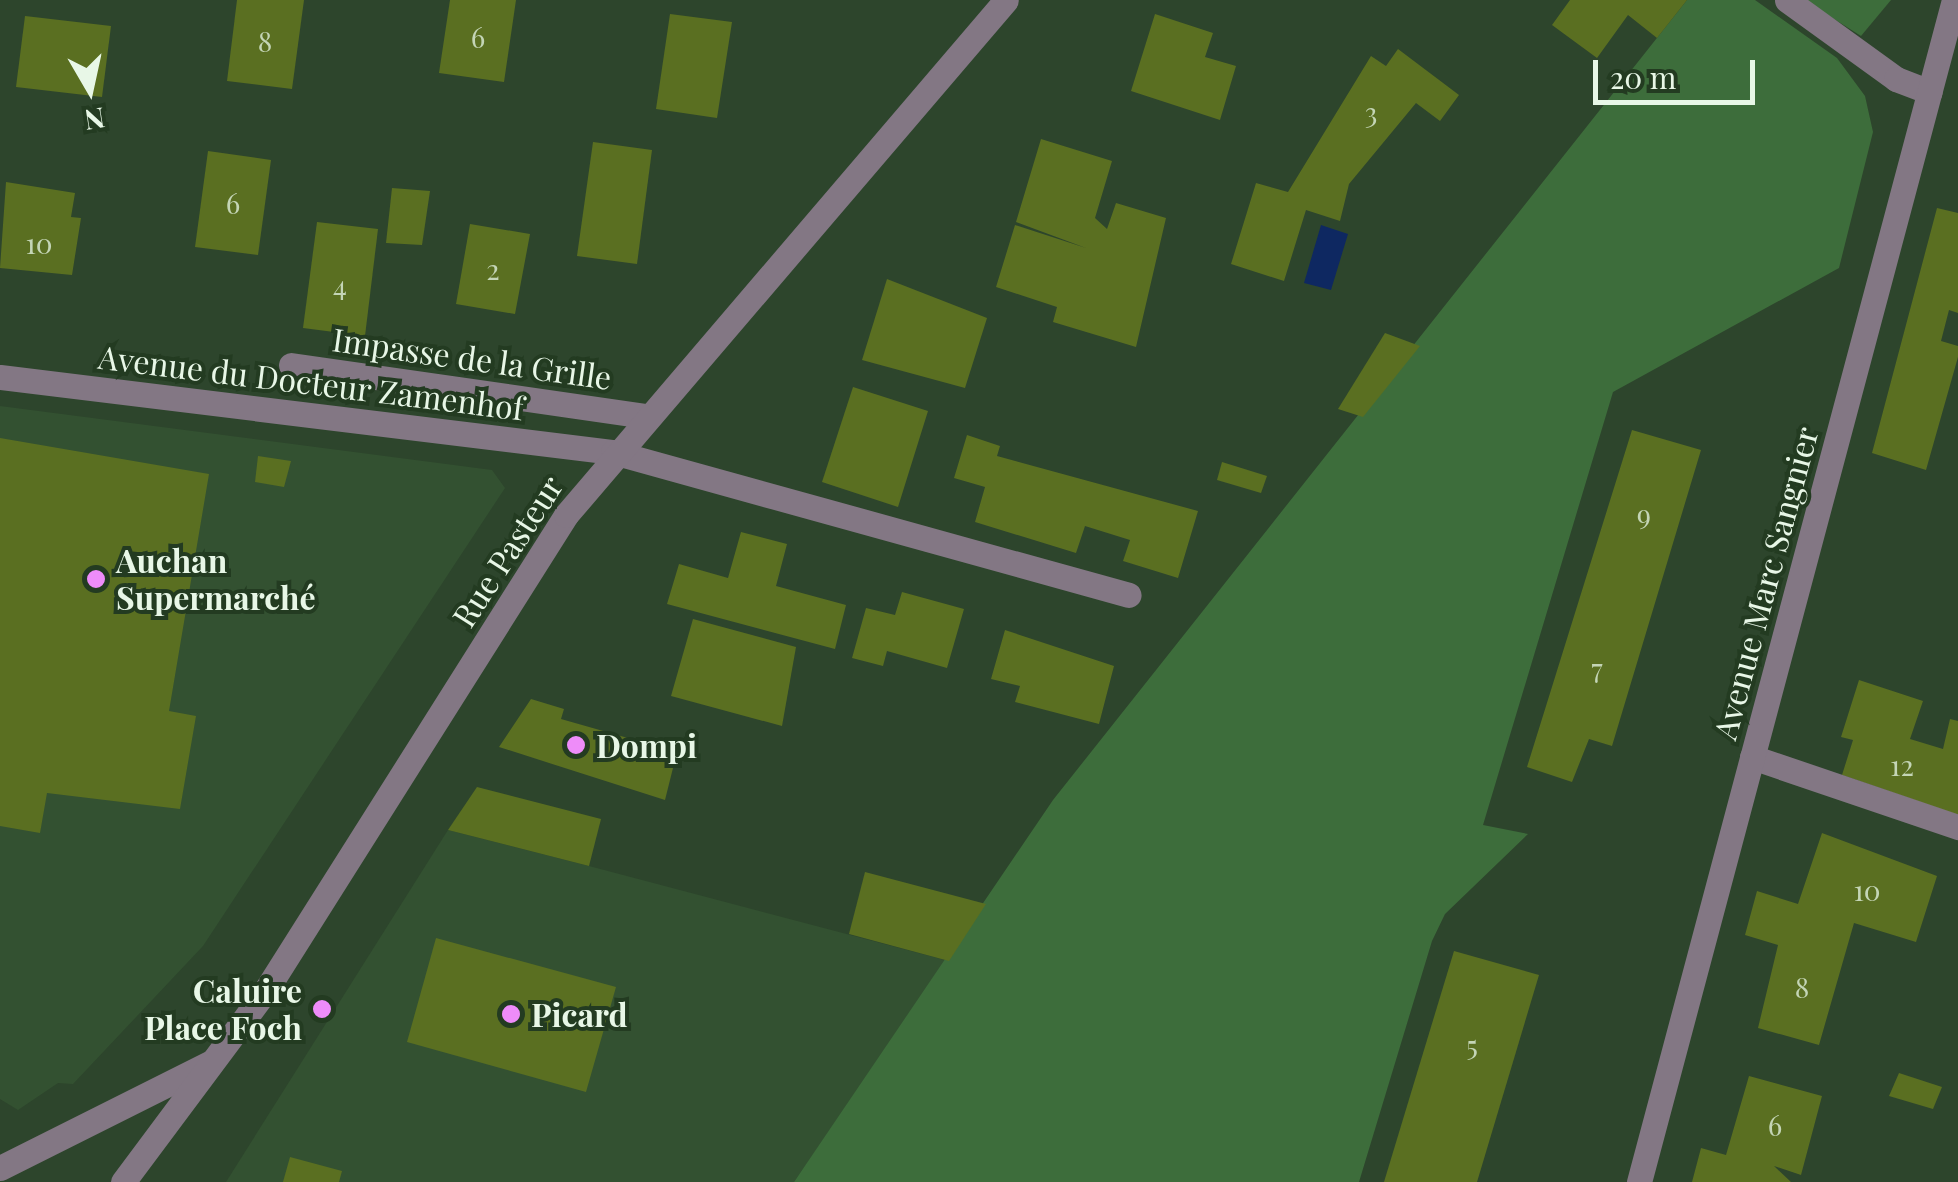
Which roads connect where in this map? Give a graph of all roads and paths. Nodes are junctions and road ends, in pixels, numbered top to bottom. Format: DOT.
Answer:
graph roads {
  1 [pos="1006,0"];
  2 [pos="1787,0"];
  3 [pos="1954,0"];
  4 [pos="1930,92"];
  5 [pos="291,365"];
  6 [pos="0,377"];
  7 [pos="644,416"];
  8 [pos="614,452"];
  9 [pos="1129,595"];
  10 [pos="1752,758"];
  11 [pos="1958,827"];
  12 [pos="219,1058"];
  13 [pos="0,1168"];
  14 [pos="123,1182"];
  15 [pos="1638,1182"];
  1 -- 7 [label="street, Rue Pasteur"];
  2 -- 4 [label="street"];
  3 -- 4 [label="street, Avenue Marc Sangnier"];
  4 -- 10 [label="street, Avenue Marc Sangnier"];
  5 -- 7 [label="street, Impasse de la Grille"];
  6 -- 8 [label="street, Avenue du Docteur Zamenhof"];
  7 -- 8 [label="street, Rue Pasteur"];
  8 -- 9 [label="street, Avenue du Docteur Zamenhof"];
  8 -- 12 [label="street, Rue Pasteur"];
  10 -- 11 [label="street"];
  10 -- 15 [label="street, Avenue Marc Sangnier"];
  12 -- 13 [label="street"];
  12 -- 14 [label="street, Rue Pasteur"];
}
